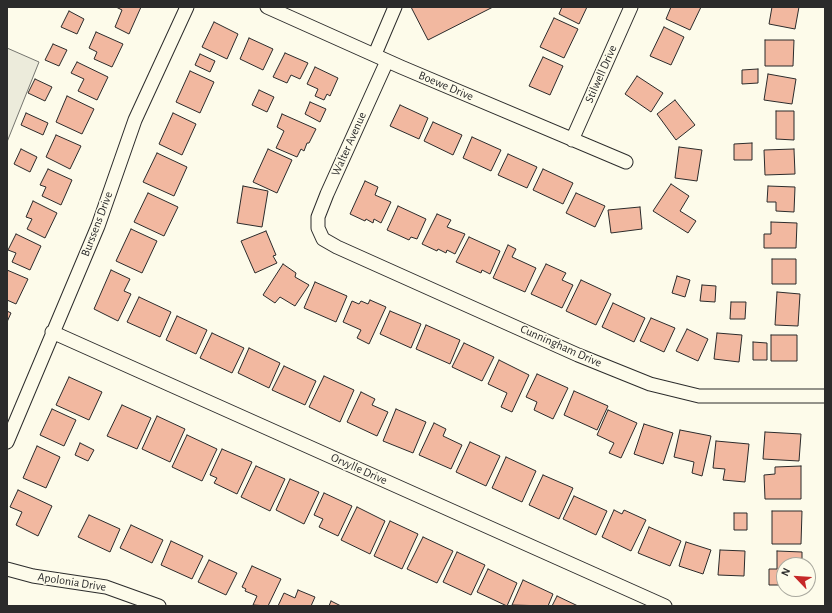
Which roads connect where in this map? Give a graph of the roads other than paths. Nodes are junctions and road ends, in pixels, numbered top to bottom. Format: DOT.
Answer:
graph roads {
  1 [pos="187,7"];
  2 [pos="267,7"];
  3 [pos="395,7"];
  4 [pos="631,7"];
  5 [pos="375,54"];
  6 [pos="387,61"];
  7 [pos="572,140"];
  8 [pos="626,162"];
  9 [pos="318,228"];
  10 [pos="52,332"];
  11 [pos="825,396"];
  12 [pos="7,442"];
  13 [pos="7,569"];
  14 [pos="146,603"];
  15 [pos="160,606"];
  16 [pos="665,606"];
  1 -- 10 [label="street, Burssens Drive"];
  2 -- 5 [label="street, Boewe Drive"];
  3 -- 5 [label="street"];
  4 -- 7 [label="street, Stilwell Drive"];
  5 -- 6 [label="street, Boewe Drive"];
  6 -- 7 [label="street, Boewe Drive"];
  6 -- 9 [label="street, Walter Avenue"];
  7 -- 8 [label="street, Boewe Drive"];
  9 -- 11 [label="street, Cunningham Drive"];
  10 -- 12 [label="street, Burssens Drive"];
  10 -- 16 [label="street, Orvylle Drive"];
  13 -- 14 [label="street, Apolonia Drive"];
  14 -- 15 [label="street, Apolonia Drive"];
}
